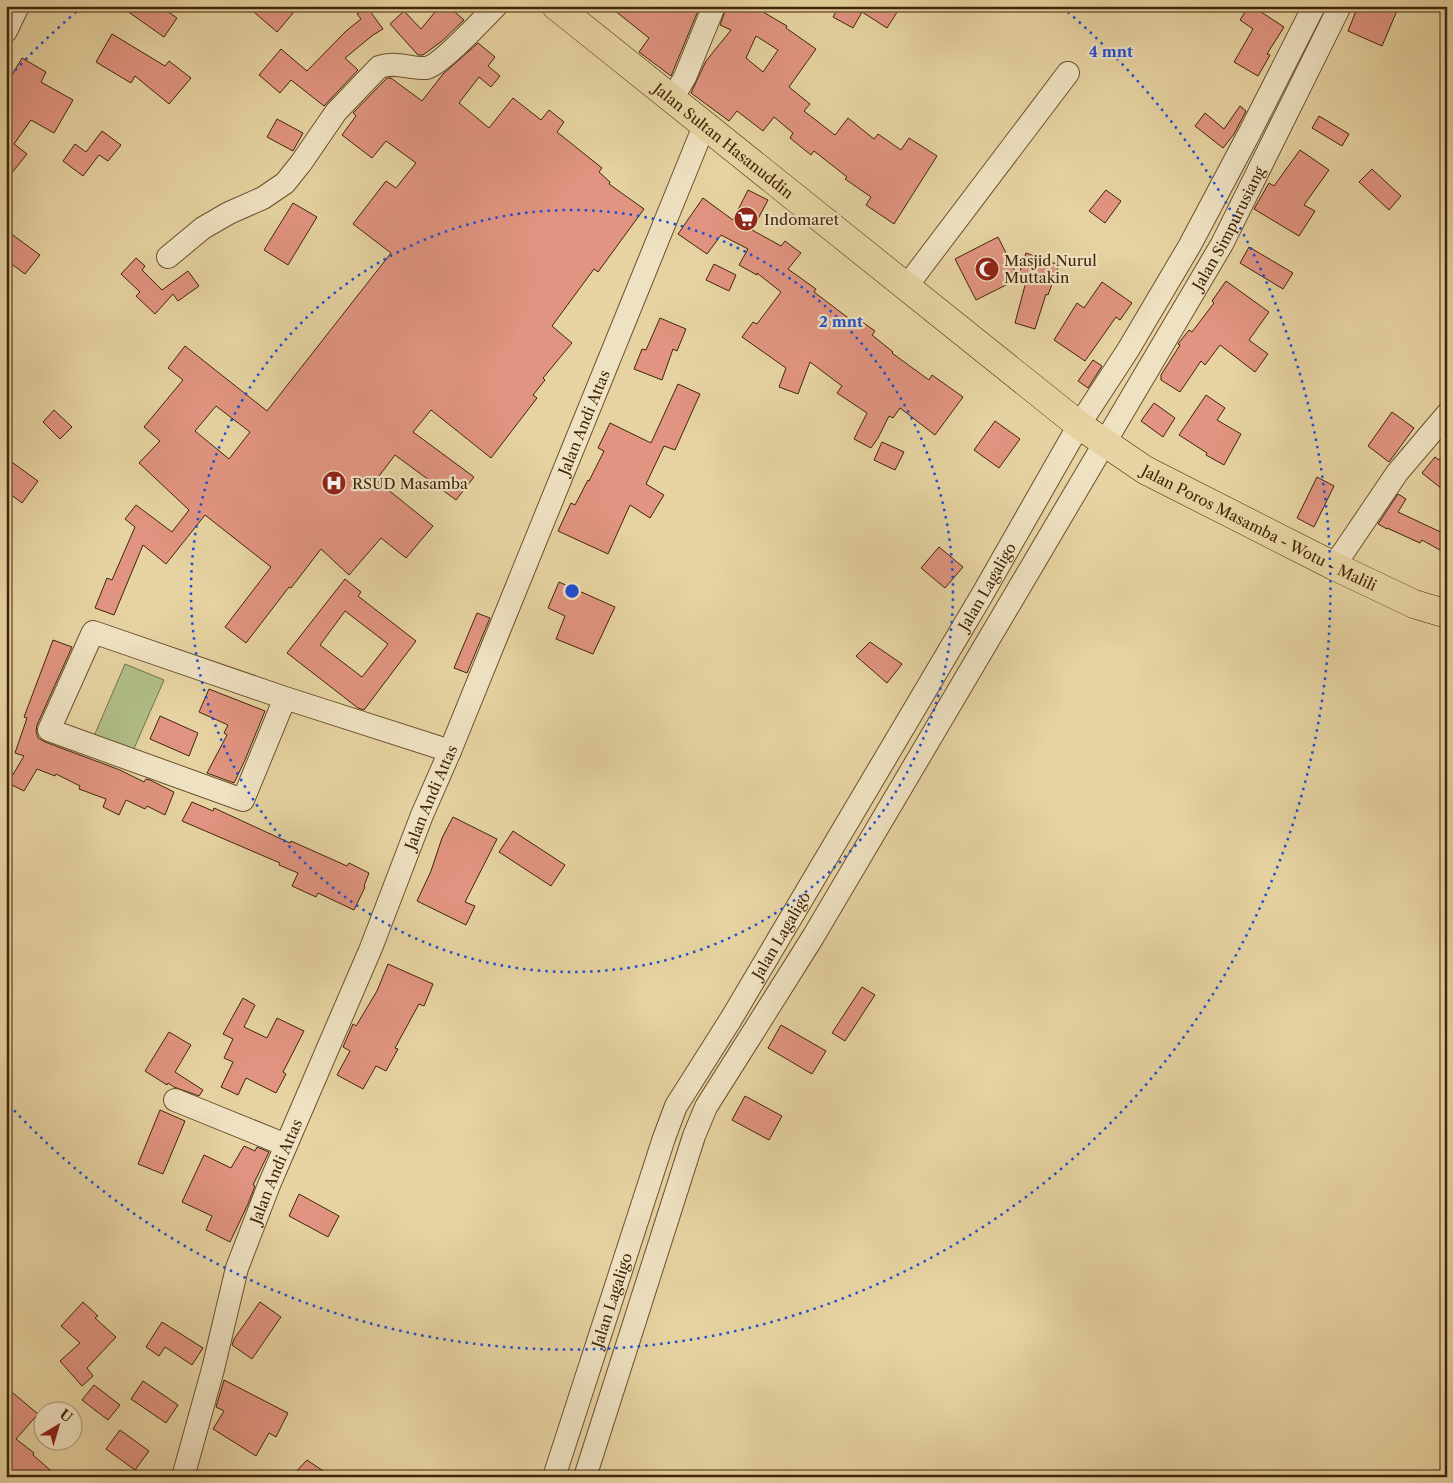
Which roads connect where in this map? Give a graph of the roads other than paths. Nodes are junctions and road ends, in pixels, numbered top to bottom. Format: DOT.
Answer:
graph roads {
  1 [pos="18,6"];
  2 [pos="496,6"];
  3 [pos="556,6"];
  4 [pos="714,6"];
  5 [pos="1314,6"];
  6 [pos="1340,6"];
  7 [pos="6,31"];
  8 [pos="1068,73"];
  9 [pos="672,99"];
  10 [pos="704,126"];
  11 [pos="168,257"];
  12 [pos="906,287"];
  13 [pos="1447,414"];
  14 [pos="1079,425"];
  15 [pos="1104,443"];
  16 [pos="1334,566"];
  17 [pos="1447,614"];
  18 [pos="285,698"];
  19 [pos="450,751"];
  20 [pos="176,1100"];
  21 [pos="286,1145"];
  22 [pos="183,1477"];
  23 [pos="554,1477"];
  24 [pos="585,1477"];
  1 -- 7 [label="street"];
  2 -- 11 [label="street"];
  3 -- 9 [label="highway, Jalan Sultan Hasanuddin"];
  4 -- 9 [label="street"];
  5 -- 14 [label="street, Jalan Simpurusiang"];
  6 -- 15 [label="street, Jalan Simpurusiang"];
  8 -- 12 [label="street"];
  9 -- 10 [label="highway, Jalan Sultan Hasanuddin"];
  10 -- 12 [label="highway, Jalan Sultan Hasanuddin"];
  10 -- 19 [label="street, Jalan Andi Attas"];
  12 -- 14 [label="highway, Jalan Sultan Hasanuddin"];
  13 -- 16 [label="street"];
  14 -- 15 [label="highway, Jalan Poros Masamba - Wotu - Malili"];
  14 -- 23 [label="street, Jalan Lagaligo"];
  15 -- 16 [label="highway, Jalan Poros Masamba - Wotu - Malili"];
  15 -- 24 [label="street, Jalan Lagaligo"];
  16 -- 17 [label="highway, Jalan Poros Masamba - Wotu - Malili"];
  18 -- 18 [label="street"];
  18 -- 19 [label="street"];
  19 -- 21 [label="street, Jalan Andi Attas"];
  20 -- 21 [label="street"];
  21 -- 22 [label="street, Jalan Andi Attas"];
}
